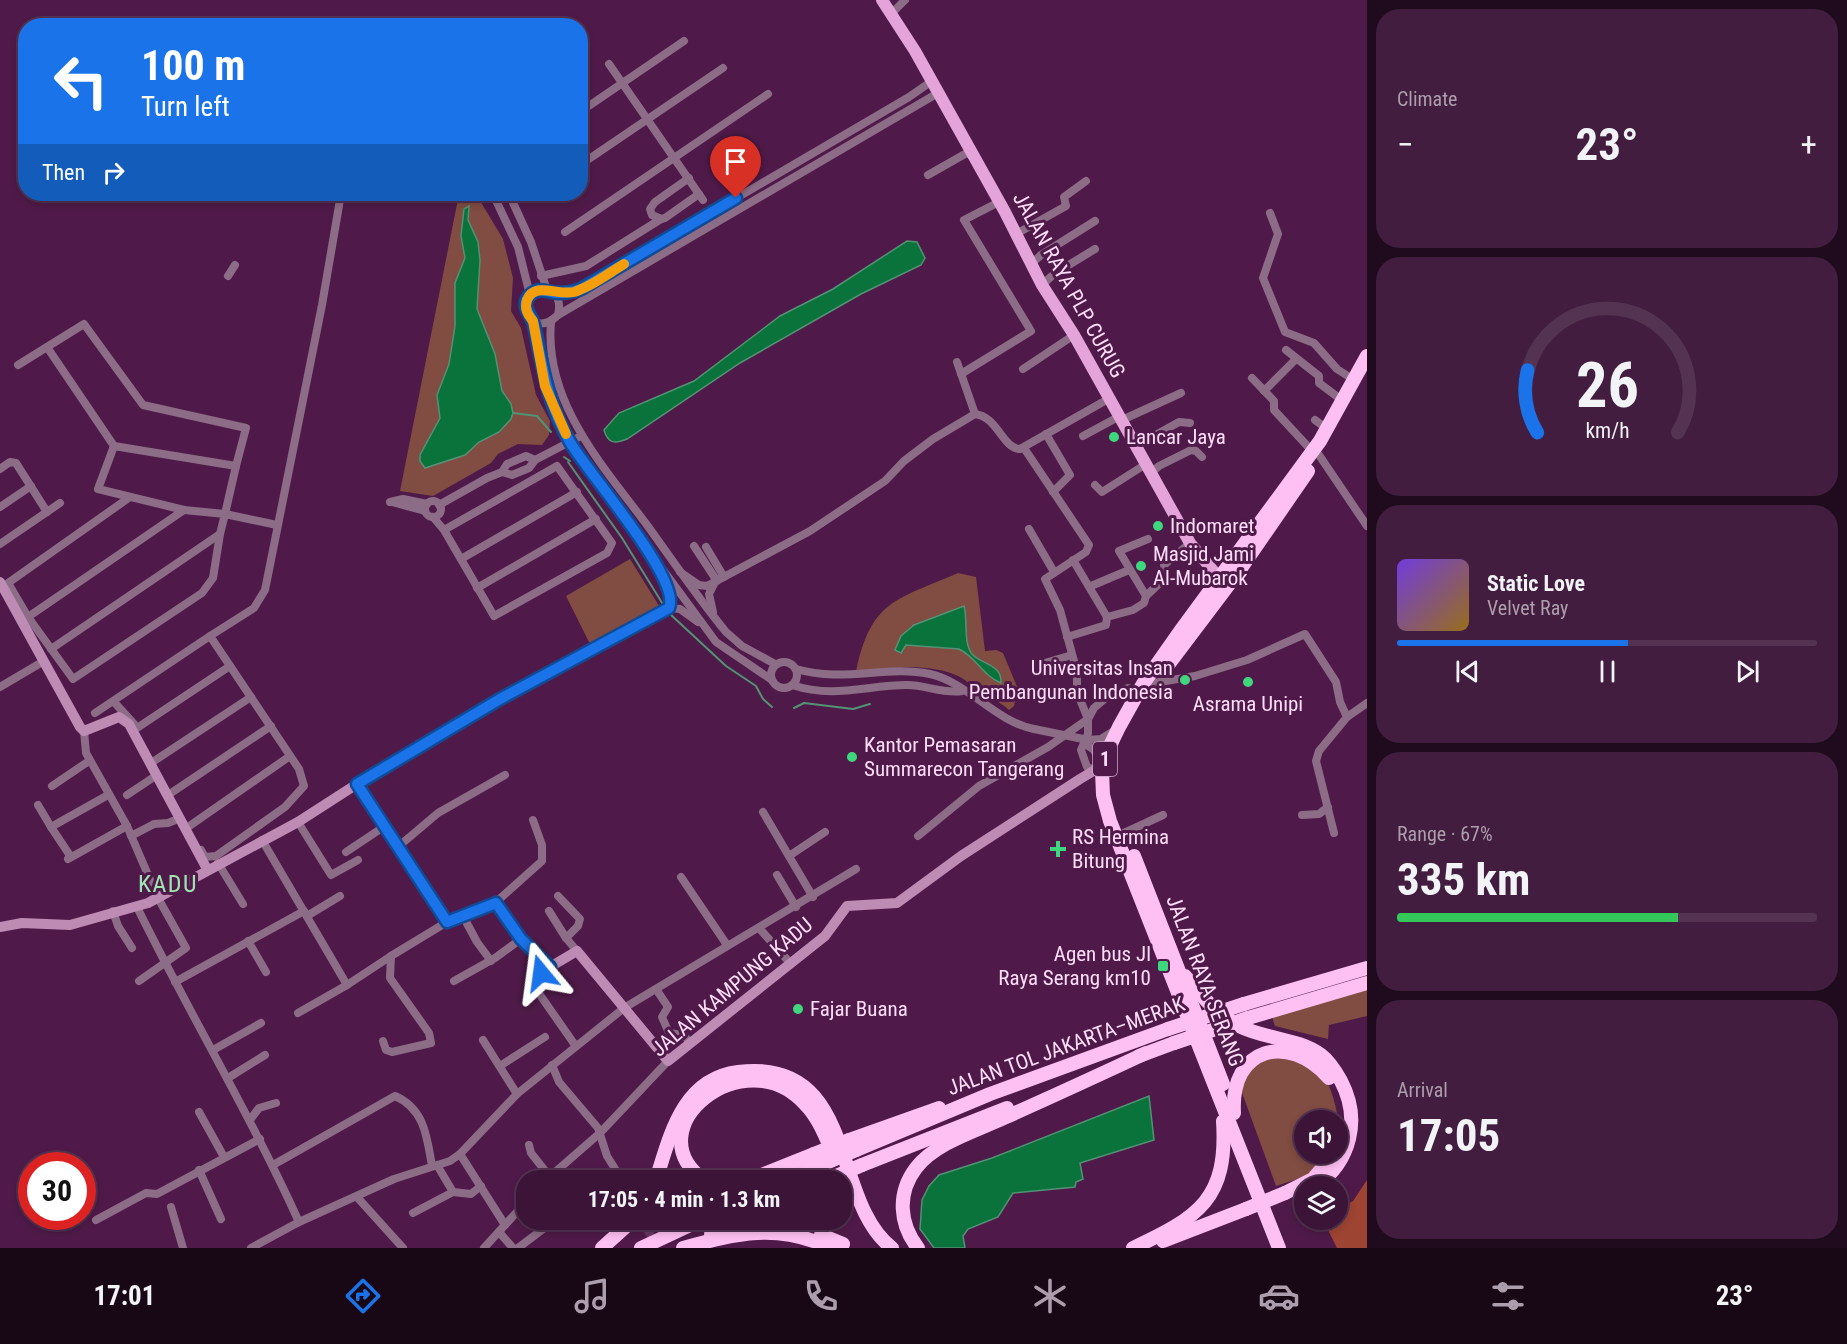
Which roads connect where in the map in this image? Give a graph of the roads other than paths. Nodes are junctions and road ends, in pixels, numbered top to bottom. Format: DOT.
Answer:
graph roads {
  1 [pos="882,0"];
  2 [pos="905,0"];
  3 [pos="892,13"];
  4 [pos="684,41"];
  5 [pos="609,64"];
  6 [pos="723,68"];
  7 [pos="932,81"];
  8 [pos="622,84"];
  9 [pos="938,93"];
  10 [pos="768,94"];
  11 [pos="909,97"];
  12 [pos="915,106"];
  13 [pos="588,107"];
  14 [pos="648,121"];
  15 [pos="973,153"];
  16 [pos="675,157"];
  17 [pos="588,160"];
  18 [pos="928,175"];
  19 [pos="775,176"];
  20 [pos="688,178"];
  21 [pos="1086,181"];
  22 [pos="780,185"];
  23 [pos="340,201"];
  24 [pos="496,201"];
  25 [pos="512,201"];
  26 [pos="999,202"];
  27 [pos="1270,213"];
  28 [pos="661,219"];
  29 [pos="1095,221"];
  30 [pos="565,232"];
  31 [pos="1016,234"];
  32 [pos="1095,249"];
  33 [pos="641,254"];
  34 [pos="647,263"];
  35 [pos="1031,264"];
  36 [pos="235,266"];
  37 [pos="228,276"];
  38 [pos="541,276"];
  39 [pos="1042,285"];
  40 [pos="547,290"];
  41 [pos="555,294"];
  42 [pos="530,295"];
  43 [pos="558,315"];
  44 [pos="533,321"];
  45 [pos="551,322"];
  46 [pos="1074,335"];
  47 [pos="47,347"];
  48 [pos="1286,350"];
  49 [pos="1367,356"];
  50 [pos="1296,359"];
  51 [pos="957,362"];
  52 [pos="18,365"];
  53 [pos="1023,369"];
  54 [pos="1367,369"];
  55 [pos="961,374"];
  56 [pos="1251,378"];
  57 [pos="1354,380"];
  58 [pos="1264,391"];
  59 [pos="1180,393"];
  60 [pos="1110,398"];
  61 [pos="1343,401"];
  62 [pos="975,414"];
  63 [pos="1121,418"];
  64 [pos="1315,420"];
  65 [pos="1190,423"];
  66 [pos="1327,429"];
  67 [pos="1046,434"];
  68 [pos="581,436"];
  69 [pos="1083,436"];
  70 [pos="570,443"];
  71 [pos="114,446"];
  72 [pos="1136,446"];
  73 [pos="1024,448"];
  74 [pos="1202,457"];
  75 [pos="1317,459"];
  76 [pos="236,466"];
  77 [pos="0,469"];
  78 [pos="1149,469"];
  79 [pos="1095,485"];
  80 [pos="31,486"];
  81 [pos="577,492"];
  82 [pos="1053,492"];
  83 [pos="130,497"];
  84 [pos="60,503"];
  85 [pos="0,507"];
  86 [pos="184,510"];
  87 [pos="47,512"];
  88 [pos="437,512"];
  89 [pos="225,514"];
  90 [pos="596,519"];
  91 [pos="277,525"];
  92 [pos="1367,526"];
  93 [pos="1029,529"];
  94 [pos="444,530"];
  95 [pos="220,534"];
  96 [pos="1148,539"];
  97 [pos="1190,543"];
  98 [pos="0,544"];
  99 [pos="694,546"];
  100 [pos="706,547"];
  101 [pos="461,559"];
  102 [pos="1073,560"];
  103 [pos="656,561"];
  104 [pos="1129,570"];
  105 [pos="680,572"];
  106 [pos="1054,572"];
  107 [pos="721,579"];
  108 [pos="1222,583"];
  109 [pos="1090,586"];
  110 [pos="1,587"];
  111 [pos="477,588"];
  112 [pos="1146,596"];
  113 [pos="669,608"];
  114 [pos="28,617"];
  115 [pos="1107,617"];
  116 [pos="716,620"];
  117 [pos="704,627"];
  118 [pos="210,636"];
  119 [pos="1067,637"];
  120 [pos="51,649"];
  121 [pos="1072,655"];
  122 [pos="44,661"];
  123 [pos="776,664"];
  124 [pos="1038,665"];
  125 [pos="230,666"];
  126 [pos="796,669"];
  127 [pos="772,680"];
  128 [pos="1154,683"];
  129 [pos="792,685"];
  130 [pos="0,687"];
  131 [pos="962,691"];
  132 [pos="1138,692"];
  133 [pos="251,697"];
  134 [pos="114,702"];
  135 [pos="1367,703"];
  136 [pos="95,713"];
  137 [pos="1347,717"];
  138 [pos="1088,719"];
  139 [pos="271,726"];
  140 [pos="1119,727"];
  141 [pos="137,728"];
  142 [pos="84,731"];
  143 [pos="1088,742"];
  144 [pos="291,756"];
  145 [pos="89,761"];
  146 [pos="154,761"];
  147 [pos="1103,770"];
  148 [pos="157,775"];
  149 [pos="505,775"];
  150 [pos="357,784"];
  151 [pos="52,786"];
  152 [pos="171,793"];
  153 [pos="108,795"];
  154 [pos="127,795"];
  155 [pos="38,805"];
  156 [pos="1328,807"];
  157 [pos="763,812"];
  158 [pos="1302,814"];
  159 [pos="1163,815"];
  160 [pos="178,819"];
  161 [pos="533,820"];
  162 [pos="298,822"];
  163 [pos="127,826"];
  164 [pos="386,826"];
  165 [pos="51,827"];
  166 [pos="188,827"];
  167 [pos="825,832"];
  168 [pos="1124,833"];
  169 [pos="1334,833"];
  170 [pos="131,836"];
  171 [pos="918,836"];
  172 [pos="262,840"];
  173 [pos="399,846"];
  174 [pos="346,852"];
  175 [pos="789,856"];
  176 [pos="358,860"];
  177 [pos="218,863"];
  178 [pos="207,869"];
  179 [pos="856,869"];
  180 [pos="777,875"];
  181 [pos="681,877"];
  182 [pos="340,896"];
  183 [pos="558,896"];
  184 [pos="813,897"];
  185 [pos="159,898"];
  186 [pos="243,903"];
  187 [pos="496,903"];
  188 [pos="137,906"];
  189 [pos="796,907"];
  190 [pos="113,911"];
  191 [pos="549,911"];
  192 [pos="306,913"];
  193 [pos="463,916"];
  194 [pos="447,922"];
  195 [pos="0,927"];
  196 [pos="759,928"];
  197 [pos="567,938"];
  198 [pos="521,939"];
  199 [pos="248,941"];
  200 [pos="727,945"];
  201 [pos="132,948"];
  202 [pos="578,951"];
  203 [pos="391,956"];
  204 [pos="491,961"];
  205 [pos="1172,962"];
  206 [pos="166,964"];
  207 [pos="791,964"];
  208 [pos="550,967"];
  209 [pos="1367,968"];
  210 [pos="266,972"];
  211 [pos="139,981"];
  212 [pos="454,981"];
  213 [pos="175,982"];
  214 [pos="1367,983"];
  215 [pos="347,985"];
  216 [pos="656,989"];
  217 [pos="624,1008"];
  218 [pos="1246,1011"];
  219 [pos="298,1013"];
  220 [pos="261,1023"];
  221 [pos="545,1037"];
  222 [pos="483,1040"];
  223 [pos="383,1041"];
  224 [pos="690,1042"];
  225 [pos="575,1046"];
  226 [pos="213,1050"];
  227 [pos="1146,1053"];
  228 [pos="265,1055"];
  229 [pos="668,1061"];
  230 [pos="500,1065"];
  231 [pos="552,1065"];
  232 [pos="228,1078"];
  233 [pos="517,1094"];
  234 [pos="276,1103"];
  235 [pos="1228,1110"];
  236 [pos="1343,1110"];
  237 [pos="199,1112"];
  238 [pos="250,1120"];
  239 [pos="600,1134"];
  240 [pos="261,1139"];
  241 [pos="530,1145"];
  242 [pos="460,1154"];
  243 [pos="224,1157"];
  244 [pos="818,1159"];
  245 [pos="1326,1164"];
  246 [pos="273,1166"];
  247 [pos="434,1166"];
  248 [pos="199,1170"];
  249 [pos="542,1170"];
  250 [pos="558,1170"];
  251 [pos="613,1170"];
  252 [pos="659,1170"];
  253 [pos="693,1170"];
  254 [pos="782,1170"];
  255 [pos="802,1170"];
  256 [pos="839,1170"];
  257 [pos="850,1170"];
  258 [pos="851,1170"];
  259 [pos="852,1174"];
  260 [pos="1330,1176"];
  261 [pos="481,1186"];
  262 [pos="453,1192"];
  263 [pos="1294,1195"];
  264 [pos="357,1197"];
  265 [pos="852,1197"];
  266 [pos="1286,1197"];
  267 [pos="171,1208"];
  268 [pos="413,1213"];
  269 [pos="516,1213"];
  270 [pos="1248,1213"];
  271 [pos="221,1219"];
  272 [pos="96,1220"];
  273 [pos="298,1222"];
  274 [pos="505,1225"];
  275 [pos="535,1230"];
  276 [pos="622,1230"];
  277 [pos="680,1230"];
  278 [pos="720,1230"];
  279 [pos="499,1232"];
  280 [pos="837,1246"];
  281 [pos="183,1248"];
  282 [pos="251,1248"];
  283 [pos="403,1248"];
  284 [pos="484,1248"];
  285 [pos="513,1248"];
  286 [pos="518,1248"];
  287 [pos="602,1248"];
  288 [pos="641,1248"];
  289 [pos="681,1248"];
  290 [pos="882,1248"];
  291 [pos="892,1248"];
  292 [pos="918,1248"];
  293 [pos="1133,1248"];
  294 [pos="1145,1248"];
  295 [pos="1165,1248"];
  296 [pos="1279,1248"];
  297 [pos="1286,1248"];
  1 -- 3 [label="main road, JALAN RAYA PLP CURUG"];
  2 -- 3 [label="street"];
  3 -- 7 [label="main road, JALAN RAYA PLP CURUG"];
  4 -- 8 [label="street"];
  5 -- 8 [label="street"];
  6 -- 14 [label="street"];
  7 -- 9 [label="main road, JALAN RAYA PLP CURUG"];
  7 -- 11 [label="street"];
  8 -- 13 [label="street"];
  8 -- 14 [label="street"];
  9 -- 12 [label="street"];
  9 -- 15 [label="main road, JALAN RAYA PLP CURUG"];
  10 -- 16 [label="street"];
  11 -- 12 [label="street"];
  11 -- 19 [label="street"];
  12 -- 22 [label="street"];
  14 -- 16 [label="street"];
  14 -- 17 [label="street"];
  15 -- 18 [label="street"];
  15 -- 26 [label="main road, JALAN RAYA PLP CURUG"];
  16 -- 20 [label="street"];
  16 -- 30 [label="street"];
  19 -- 22 [label="street"];
  19 -- 33 [label="street"];
  20 -- 28 [label="street"];
  20 -- 28 [label="street"];
  21 -- 31 [label="street"];
  22 -- 34 [label="street"];
  23 -- 91 [label="street"];
  24 -- 42 [label="street"];
  25 -- 38 [label="street"];
  26 -- 31 [label="main road, JALAN RAYA PLP CURUG"];
  26 -- 55 [label="street"];
  27 -- 57 [label="street"];
  28 -- 38 [label="street"];
  29 -- 35 [label="street"];
  31 -- 35 [label="main road, JALAN RAYA PLP CURUG"];
  32 -- 39 [label="street"];
  33 -- 34 [label="street"];
  33 -- 41 [label="street"];
  34 -- 43 [label="street"];
  35 -- 39 [label="main road, JALAN RAYA PLP CURUG"];
  36 -- 37 [label="street"];
  38 -- 40 [label="street"];
  39 -- 46 [label="main road, JALAN RAYA PLP CURUG"];
  40 -- 41 [label="street"];
  40 -- 42 [label="street"];
  41 -- 43 [label="street"];
  42 -- 44 [label="street"];
  43 -- 45 [label="street"];
  44 -- 45 [label="street"];
  44 -- 70 [label="street"];
  45 -- 68 [label="street"];
  46 -- 53 [label="street"];
  46 -- 60 [label="main road, JALAN RAYA PLP CURUG"];
  47 -- 52 [label="street"];
  47 -- 71 [label="street"];
  47 -- 76 [label="street"];
  48 -- 50 [label="street"];
  49 -- 57 [label="highway, JALAN RAYA SERANG / 1"];
  50 -- 58 [label="street"];
  50 -- 61 [label="street"];
  51 -- 55 [label="street"];
  54 -- 75 [label="highway, JALAN RAYA SERANG / 1"];
  55 -- 62 [label="street"];
  56 -- 58 [label="street"];
  57 -- 61 [label="highway, JALAN RAYA SERANG / 1"];
  58 -- 75 [label="street"];
  59 -- 63 [label="street"];
  60 -- 63 [label="main road, JALAN RAYA PLP CURUG"];
  60 -- 67 [label="street"];
  61 -- 66 [label="highway, JALAN RAYA SERANG / 1"];
  62 -- 73 [label="street"];
  62 -- 107 [label="street"];
  63 -- 69 [label="street"];
  63 -- 72 [label="main road, JALAN RAYA PLP CURUG"];
  64 -- 66 [label="street"];
  65 -- 72 [label="street"];
  66 -- 75 [label="highway, JALAN RAYA SERANG / 1"];
  67 -- 73 [label="street"];
  67 -- 82 [label="street"];
  68 -- 70 [label="street"];
  68 -- 105 [label="street"];
  70 -- 88 [label="street"];
  70 -- 103 [label="street"];
  71 -- 76 [label="street"];
  71 -- 83 [label="street"];
  72 -- 78 [label="main road, JALAN RAYA PLP CURUG"];
  73 -- 82 [label="street"];
  74 -- 78 [label="street"];
  75 -- 92 [label="street"];
  75 -- 108 [label="highway, JALAN RAYA SERANG / 1"];
  76 -- 89 [label="street"];
  77 -- 80 [label="street"];
  78 -- 79 [label="street"];
  78 -- 97 [label="main road, JALAN RAYA PLP CURUG"];
  80 -- 85 [label="street"];
  80 -- 87 [label="street"];
  81 -- 90 [label="street"];
  81 -- 94 [label="street"];
  81 -- 101 [label="street"];
  82 -- 102 [label="street"];
  83 -- 86 [label="street"];
  83 -- 114 [label="street"];
  84 -- 87 [label="street"];
  86 -- 89 [label="street"];
  86 -- 114 [label="street"];
  87 -- 98 [label="street"];
  88 -- 88 [label="street"];
  88 -- 94 [label="street"];
  89 -- 91 [label="street"];
  89 -- 95 [label="street"];
  90 -- 111 [label="street"];
  90 -- 111 [label="street"];
  91 -- 118 [label="street"];
  93 -- 106 [label="street"];
  94 -- 101 [label="street"];
  95 -- 120 [label="street"];
  95 -- 120 [label="street"];
  96 -- 104 [label="street"];
  97 -- 108 [label="main road, JALAN RAYA PLP CURUG"];
  97 -- 112 [label="street"];
  99 -- 107 [label="street"];
  100 -- 107 [label="street"];
  101 -- 111 [label="street"];
  102 -- 106 [label="street"];
  102 -- 109 [label="street"];
  103 -- 113 [label="street"];
  103 -- 117 [label="street"];
  104 -- 109 [label="street"];
  104 -- 112 [label="street"];
  105 -- 107 [label="street"];
  105 -- 116 [label="street"];
  106 -- 119 [label="street"];
  107 -- 116 [label="street"];
  108 -- 128 [label="highway, JALAN RAYA SERANG / 1"];
  108 -- 132 [label="highway, JALAN RAYA SERANG / 1"];
  109 -- 115 [label="street"];
  110 -- 122 [label="street"];
  112 -- 115 [label="street"];
  113 -- 117 [label="street"];
  113 -- 150 [label="street"];
  114 -- 120 [label="street"];
  115 -- 119 [label="street"];
  116 -- 123 [label="street"];
  117 -- 127 [label="street"];
  118 -- 125 [label="street"];
  118 -- 134 [label="street"];
  119 -- 121 [label="street"];
  121 -- 124 [label="street"];
  121 -- 138 [label="street"];
  122 -- 130 [label="street"];
  122 -- 142 [label="street"];
  123 -- 126 [label="street"];
  123 -- 127 [label="street"];
  125 -- 133 [label="street"];
  125 -- 141 [label="street"];
  126 -- 129 [label="street"];
  126 -- 131 [label="street"];
  127 -- 129 [label="street"];
  128 -- 137 [label="street"];
  128 -- 147 [label="highway, JALAN RAYA SERANG / 1"];
  129 -- 131 [label="street"];
  131 -- 143 [label="street, bridge"];
  132 -- 138 [label="street"];
  132 -- 140 [label="highway, JALAN RAYA SERANG / 1"];
  133 -- 139 [label="street"];
  133 -- 146 [label="street"];
  134 -- 136 [label="street"];
  134 -- 141 [label="street"];
  135 -- 137 [label="street"];
  137 -- 156 [label="street"];
  138 -- 147 [label="street"];
  138 -- 171 [label="street"];
  139 -- 144 [label="street"];
  139 -- 152 [label="street"];
  140 -- 143 [label="street"];
  140 -- 147 [label="highway, JALAN RAYA SERANG / 1"];
  141 -- 146 [label="street"];
  142 -- 145 [label="street"];
  142 -- 148 [label="street"];
  143 -- 147 [label="street"];
  144 -- 166 [label="street"];
  144 -- 166 [label="street"];
  145 -- 151 [label="street"];
  145 -- 153 [label="street"];
  146 -- 152 [label="street"];
  147 -- 168 [label="highway, JALAN RAYA SERANG / 1"];
  147 -- 205 [label="highway, JALAN RAYA SERANG / 1"];
  147 -- 207 [label="street, JALAN KAMPUNG KADU"];
  148 -- 154 [label="street"];
  148 -- 160 [label="street"];
  149 -- 173 [label="street"];
  150 -- 162 [label="street"];
  150 -- 164 [label="street"];
  152 -- 166 [label="street"];
  153 -- 163 [label="street"];
  153 -- 165 [label="street"];
  155 -- 165 [label="street"];
  156 -- 158 [label="street"];
  156 -- 169 [label="street"];
  157 -- 175 [label="street"];
  159 -- 168 [label="street"];
  160 -- 170 [label="street"];
  160 -- 178 [label="street"];
  161 -- 187 [label="street"];
  162 -- 172 [label="street"];
  162 -- 176 [label="street"];
  163 -- 165 [label="street"];
  163 -- 170 [label="street"];
  164 -- 173 [label="street"];
  164 -- 174 [label="street"];
  167 -- 175 [label="street"];
  168 -- 205 [label="highway, JALAN RAYA SERANG / 1"];
  170 -- 185 [label="street"];
  172 -- 177 [label="street"];
  172 -- 192 [label="street"];
  173 -- 194 [label="street"];
  175 -- 184 [label="street"];
  177 -- 178 [label="street"];
  177 -- 186 [label="street"];
  178 -- 185 [label="street"];
  179 -- 184 [label="street"];
  180 -- 189 [label="street"];
  181 -- 200 [label="street"];
  182 -- 192 [label="street"];
  183 -- 197 [label="street"];
  184 -- 189 [label="street"];
  185 -- 188 [label="street"];
  185 -- 206 [label="street"];
  187 -- 193 [label="street"];
  187 -- 198 [label="street"];
  188 -- 190 [label="street"];
  188 -- 206 [label="street"];
  189 -- 196 [label="street"];
  190 -- 195 [label="street"];
  190 -- 201 [label="street"];
  191 -- 197 [label="street"];
  192 -- 199 [label="street"];
  192 -- 215 [label="street"];
  193 -- 194 [label="street"];
  193 -- 204 [label="street"];
  194 -- 203 [label="street"];
  196 -- 200 [label="street"];
  196 -- 207 [label="street"];
  197 -- 202 [label="street"];
  198 -- 204 [label="street"];
  198 -- 208 [label="street"];
  199 -- 210 [label="street"];
  199 -- 213 [label="street"];
  200 -- 216 [label="street"];
  202 -- 208 [label="street"];
  202 -- 217 [label="street"];
  203 -- 215 [label="street"];
  203 -- 223 [label="street"];
  204 -- 212 [label="street"];
  205 -- 235 [label="highway, JALAN RAYA SERANG / 1"];
  205 -- 260 [label="highway"];
  206 -- 211 [label="street"];
  206 -- 213 [label="street"];
  207 -- 224 [label="street, JALAN KAMPUNG KADU"];
  208 -- 225 [label="street"];
  209 -- 218 [label="highway, JALAN TOL JAKARTA–MERAK"];
  213 -- 226 [label="street"];
  214 -- 218 [label="highway, JALAN TOL JAKARTA–MERAK"];
  215 -- 219 [label="street"];
  216 -- 217 [label="street"];
  216 -- 224 [label="street"];
  217 -- 225 [label="street"];
  217 -- 229 [label="street"];
  218 -- 227 [label="highway, JALAN TOL JAKARTA–MERAK, bridge"];
  218 -- 244 [label="highway, JALAN TOL JAKARTA–MERAK, bridge"];
  220 -- 226 [label="street"];
  221 -- 230 [label="street"];
  222 -- 230 [label="street"];
  224 -- 229 [label="street, JALAN KAMPUNG KADU"];
  225 -- 231 [label="street"];
  226 -- 232 [label="street"];
  227 -- 257 [label="highway, JALAN TOL JAKARTA–MERAK, bridge"];
  227 -- 292 [label="highway"];
  228 -- 232 [label="street"];
  229 -- 239 [label="street, JALAN KAMPUNG KADU"];
  230 -- 233 [label="street"];
  231 -- 233 [label="street"];
  231 -- 239 [label="street"];
  232 -- 238 [label="street"];
  233 -- 242 [label="street"];
  234 -- 238 [label="street"];
  235 -- 236 [label="highway"];
  235 -- 293 [label="highway"];
  235 -- 296 [label="highway, JALAN RAYA SERANG / 1"];
  235 -- 297 [label="highway, JALAN RAYA SERANG / 1"];
  237 -- 243 [label="street"];
  238 -- 240 [label="street"];
  239 -- 250 [label="street, JALAN KAMPUNG KADU"];
  239 -- 251 [label="street"];
  240 -- 243 [label="street"];
  240 -- 246 [label="street"];
  241 -- 249 [label="street"];
  242 -- 247 [label="street"];
  242 -- 261 [label="street"];
  243 -- 248 [label="street"];
  244 -- 254 [label="highway"];
  244 -- 255 [label="highway, JALAN TOL JAKARTA–MERAK"];
  245 -- 266 [label="highway"];
  246 -- 247 [label="street"];
  246 -- 273 [label="street"];
  247 -- 262 [label="street"];
  247 -- 264 [label="street"];
  248 -- 271 [label="street"];
  248 -- 272 [label="street"];
  252 -- 258 [label="highway"];
  253 -- 256 [label="highway"];
  259 -- 291 [label="highway"];
  261 -- 262 [label="street"];
  261 -- 274 [label="street"];
  262 -- 268 [label="street"];
  263 -- 266 [label="highway"];
  264 -- 273 [label="street"];
  264 -- 283 [label="street"];
  265 -- 290 [label="highway"];
  266 -- 270 [label="highway"];
  267 -- 281 [label="street"];
  269 -- 274 [label="street"];
  270 -- 294 [label="highway"];
  270 -- 295 [label="highway"];
  273 -- 282 [label="street"];
  274 -- 279 [label="street"];
  275 -- 286 [label="street"];
  276 -- 287 [label="highway"];
  277 -- 288 [label="highway"];
  278 -- 289 [label="highway"];
  279 -- 284 [label="street"];
  279 -- 285 [label="street"];
  280 -- 289 [label="highway"];
}
